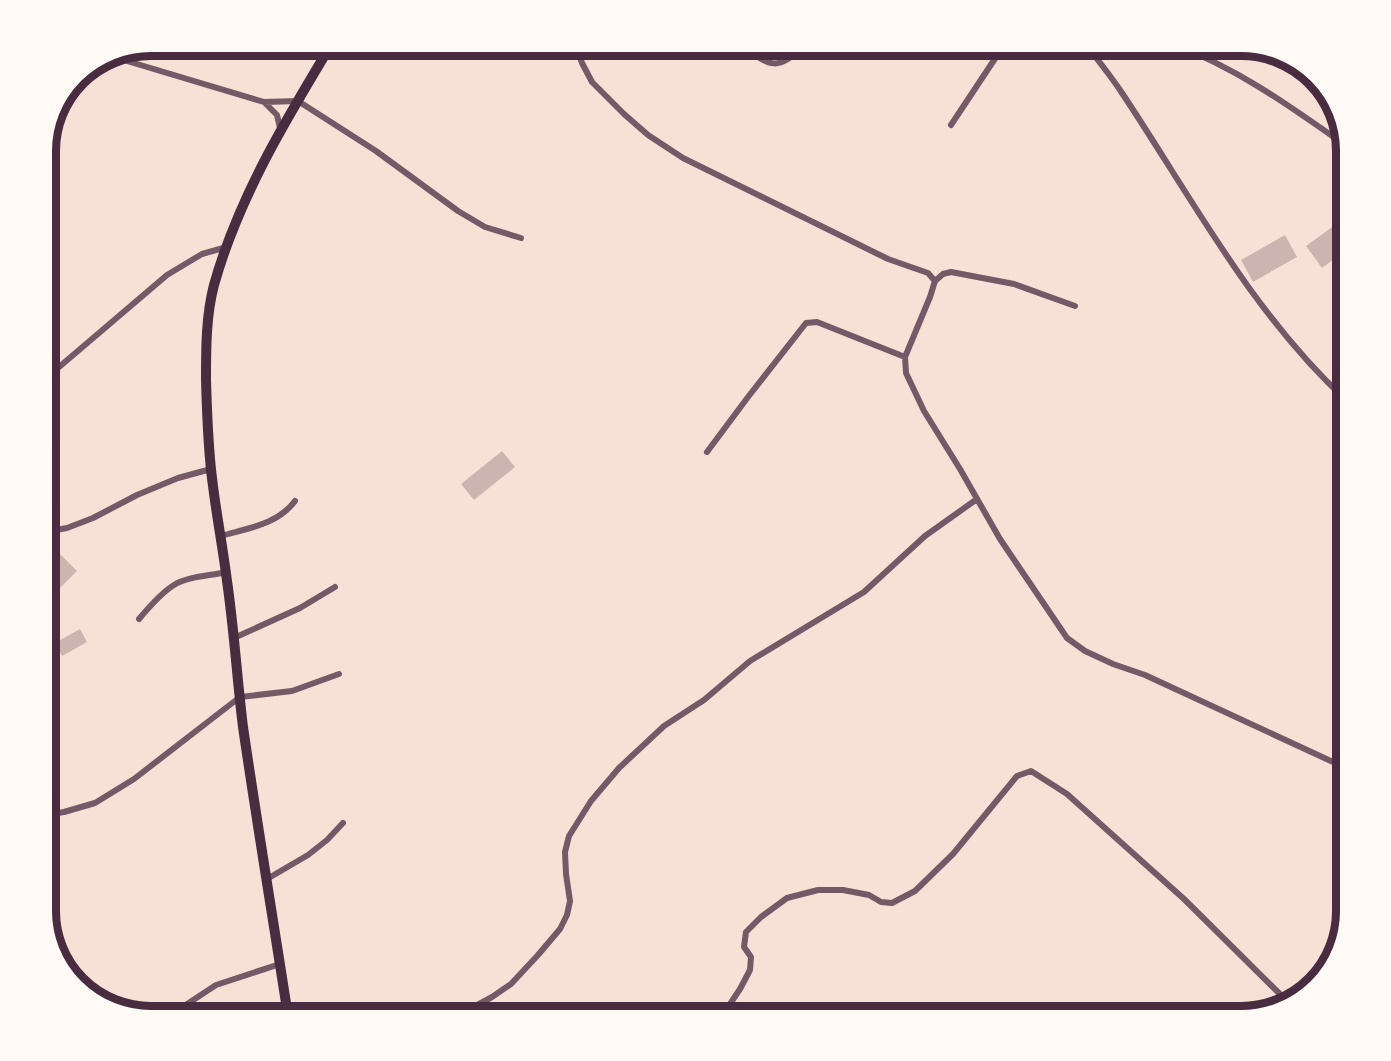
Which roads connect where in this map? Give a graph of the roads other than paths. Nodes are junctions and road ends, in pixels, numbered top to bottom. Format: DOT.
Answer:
graph roads {
  1 [pos="325,56"];
  2 [pos="579,56"];
  3 [pos="757,56"];
  4 [pos="792,56"];
  5 [pos="997,56"];
  6 [pos="1095,56"];
  7 [pos="1201,56"];
  8 [pos="123,60"];
  9 [pos="298,101"];
  10 [pos="264,102"];
  11 [pos="951,125"];
  12 [pos="279,132"];
  13 [pos="1335,138"];
  14 [pos="521,238"];
  15 [pos="227,246"];
  16 [pos="935,280"];
  17 [pos="1075,306"];
  18 [pos="905,357"];
  19 [pos="56,370"];
  20 [pos="1336,391"];
  21 [pos="707,452"];
  22 [pos="211,469"];
  23 [pos="977,499"];
  24 [pos="295,501"];
  25 [pos="56,530"];
  26 [pos="221,536"];
  27 [pos="226,573"];
  28 [pos="335,587"];
  29 [pos="139,619"];
  30 [pos="233,638"];
  31 [pos="339,674"];
  32 [pos="240,697"];
  33 [pos="1336,763"];
  34 [pos="56,813"];
  35 [pos="343,823"];
  36 [pos="266,880"];
  37 [pos="280,964"];
  38 [pos="1282,996"];
  39 [pos="184,1006"];
  40 [pos="286,1006"];
  41 [pos="475,1006"];
  42 [pos="729,1006"];
  1 -- 9 [label="main road"];
  2 -- 16 [label="street"];
  3 -- 4 [label="street"];
  5 -- 11 [label="street"];
  6 -- 20 [label="street"];
  7 -- 13 [label="street"];
  8 -- 10 [label="street"];
  9 -- 10 [label="street"];
  9 -- 12 [label="main road"];
  9 -- 14 [label="street"];
  10 -- 12 [label="street"];
  12 -- 15 [label="main road"];
  15 -- 19 [label="street"];
  15 -- 22 [label="main road"];
  16 -- 17 [label="street"];
  16 -- 18 [label="street"];
  18 -- 21 [label="street"];
  18 -- 23 [label="street"];
  22 -- 25 [label="street"];
  22 -- 26 [label="main road"];
  23 -- 33 [label="street"];
  23 -- 41 [label="street"];
  24 -- 26 [label="street"];
  26 -- 27 [label="main road"];
  27 -- 29 [label="street"];
  27 -- 30 [label="main road"];
  28 -- 30 [label="street"];
  30 -- 32 [label="main road"];
  31 -- 32 [label="street"];
  32 -- 34 [label="street"];
  32 -- 36 [label="main road"];
  35 -- 36 [label="street"];
  36 -- 37 [label="main road"];
  37 -- 39 [label="street"];
  37 -- 40 [label="main road"];
  38 -- 42 [label="street"];
}
